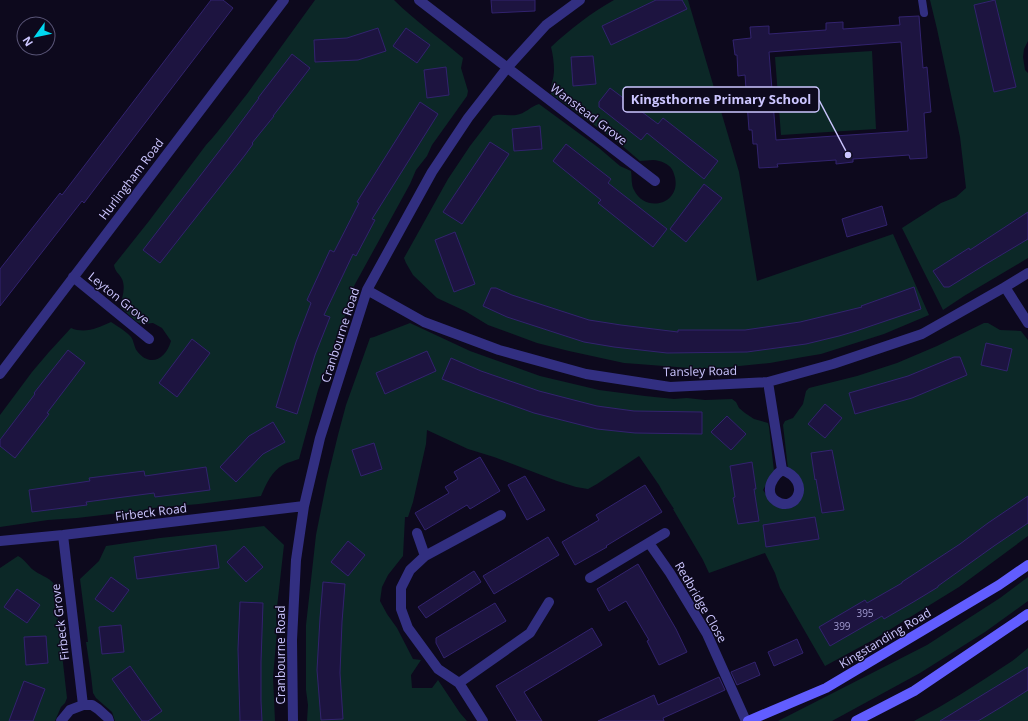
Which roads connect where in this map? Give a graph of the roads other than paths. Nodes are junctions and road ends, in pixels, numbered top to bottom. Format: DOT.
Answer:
graph roads {
  1 [pos="284,0"];
  2 [pos="418,0"];
  3 [pos="580,0"];
  4 [pos="922,0"];
  5 [pos="924,13"];
  6 [pos="507,68"];
  7 [pos="655,181"];
  8 [pos="1028,273"];
  9 [pos="73,277"];
  10 [pos="1005,287"];
  11 [pos="367,290"];
  12 [pos="1028,323"];
  13 [pos="149,339"];
  14 [pos="0,374"];
  15 [pos="768,382"];
  16 [pos="782,470"];
  17 [pos="304,506"];
  18 [pos="501,515"];
  19 [pos="417,533"];
  20 [pos="665,533"];
  21 [pos="63,535"];
  22 [pos="0,541"];
  23 [pos="649,543"];
  24 [pos="426,556"];
  25 [pos="1028,565"];
  26 [pos="590,578"];
  27 [pos="549,602"];
  28 [pos="1028,614"];
  29 [pos="459,683"];
  30 [pos="83,705"];
  31 [pos="61,721"];
  32 [pos="109,721"];
  33 [pos="293,721"];
  34 [pos="483,721"];
  35 [pos="747,721"];
  36 [pos="856,721"];
  1 -- 9 [label="street, Hurlingham Road"];
  2 -- 6 [label="street, Wanstead Grove"];
  3 -- 6 [label="street, Cranbourne Road"];
  4 -- 5 [label="lane"];
  6 -- 7 [label="street, Wanstead Grove"];
  6 -- 11 [label="street, Cranbourne Road"];
  8 -- 10 [label="street, Tansley Road"];
  9 -- 13 [label="street, Leyton Grove"];
  9 -- 14 [label="street, Hurlingham Road"];
  10 -- 12 [label="street"];
  10 -- 15 [label="street, Tansley Road"];
  11 -- 15 [label="street, Tansley Road"];
  11 -- 17 [label="street, Cranbourne Road"];
  15 -- 16 [label="street"];
  17 -- 21 [label="street, Firbeck Road"];
  17 -- 33 [label="street, Cranbourne Road"];
  18 -- 24 [label="street"];
  19 -- 24 [label="street"];
  20 -- 23 [label="street"];
  21 -- 22 [label="street, Firbeck Road"];
  21 -- 30 [label="street, Firbeck Grove"];
  23 -- 26 [label="street"];
  23 -- 35 [label="street, Redbridge Close"];
  24 -- 29 [label="street"];
  25 -- 35 [label="main road, Kingstanding Road"];
  27 -- 29 [label="street"];
  28 -- 36 [label="main road"];
  29 -- 34 [label="street"];
  30 -- 31 [label="street"];
  30 -- 32 [label="street"];
}
